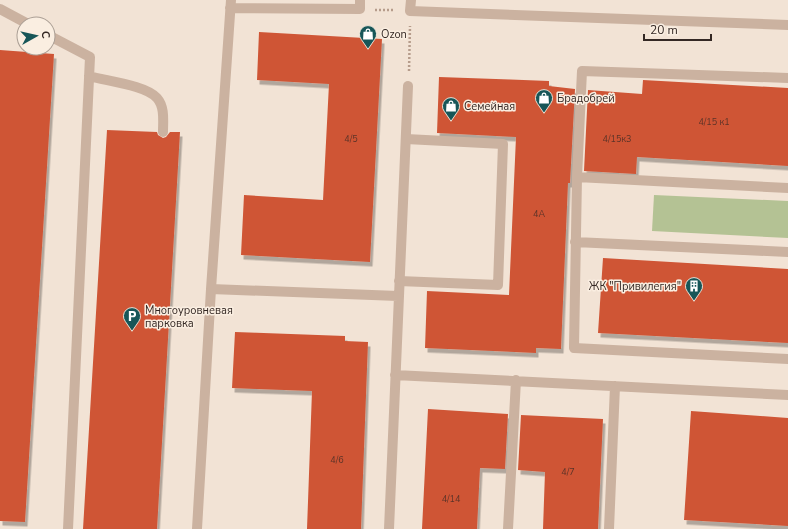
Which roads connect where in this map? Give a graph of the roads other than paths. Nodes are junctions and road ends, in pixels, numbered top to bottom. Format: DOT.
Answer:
graph roads {
  1 [pos="411,0"];
  2 [pos="230,4"];
  3 [pos="360,5"];
  4 [pos="0,9"];
  5 [pos="16,18"];
  6 [pos="788,25"];
  7 [pos="56,38"];
  8 [pos="89,76"];
  9 [pos="788,78"];
  10 [pos="408,86"];
  11 [pos="163,132"];
  12 [pos="406,138"];
  13 [pos="577,177"];
  14 [pos="788,188"];
  15 [pos="575,242"];
  16 [pos="788,252"];
  17 [pos="399,281"];
  18 [pos="211,289"];
  19 [pos="398,296"];
  20 [pos="788,359"];
  21 [pos="395,375"];
  22 [pos="516,380"];
  23 [pos="615,386"];
  24 [pos="788,395"];
  25 [pos="68,529"];
  26 [pos="197,529"];
  27 [pos="388,529"];
  28 [pos="508,529"];
  29 [pos="609,529"];
  1 -- 6 [label="lane"];
  2 -- 3 [label="lane"];
  2 -- 18 [label="lane"];
  4 -- 5 [label="lane"];
  7 -- 8 [label="lane"];
  8 -- 11 [label="lane"];
  8 -- 25 [label="lane"];
  9 -- 13 [label="lane"];
  10 -- 12 [label="lane"];
  12 -- 17 [label="lane"];
  12 -- 17 [label="lane"];
  13 -- 14 [label="lane"];
  13 -- 15 [label="lane"];
  15 -- 16 [label="lane"];
  15 -- 20 [label="lane"];
  17 -- 19 [label="lane"];
  18 -- 19 [label="lane"];
  18 -- 26 [label="lane"];
  19 -- 21 [label="lane"];
  21 -- 22 [label="lane"];
  21 -- 27 [label="lane"];
  22 -- 23 [label="lane"];
  22 -- 28 [label="lane"];
  23 -- 24 [label="lane"];
  23 -- 29 [label="lane"];
}
